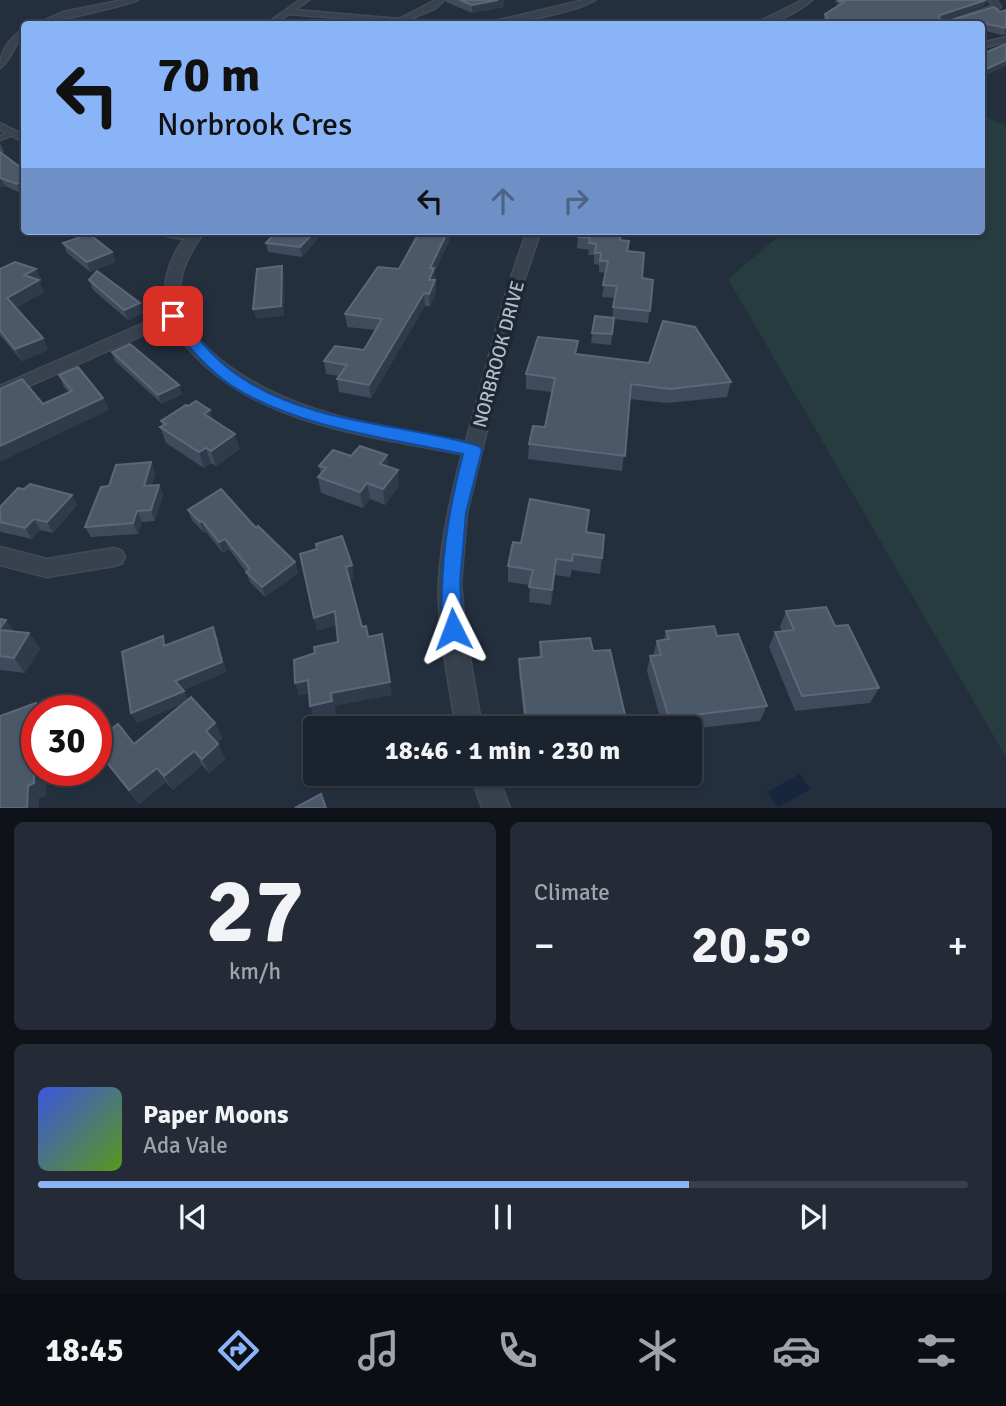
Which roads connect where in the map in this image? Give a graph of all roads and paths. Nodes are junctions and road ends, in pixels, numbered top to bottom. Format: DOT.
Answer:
graph roads {
  1 [pos="134,0"];
  2 [pos="305,0"];
  3 [pos="440,0"];
  4 [pos="592,0"];
  5 [pos="808,0"];
  6 [pos="992,0"];
  7 [pos="72,2"];
  8 [pos="286,12"];
  9 [pos="66,14"];
  10 [pos="48,21"];
  11 [pos="274,21"];
  12 [pos="399,21"];
  13 [pos="503,21"];
  14 [pos="766,21"];
  15 [pos="953,21"];
  16 [pos="21,35"];
  17 [pos="1006,38"];
  18 [pos="985,45"];
  19 [pos="0,65"];
  20 [pos="0,126"];
  21 [pos="13,134"];
  22 [pos="0,138"];
  23 [pos="21,138"];
  24 [pos="194,235"];
  25 [pos="533,235"];
  26 [pos="173,316"];
  27 [pos="0,393"];
  28 [pos="473,450"];
  29 [pos="0,556"];
  30 [pos="114,557"];
  31 [pos="466,716"];
  32 [pos="488,786"];
  33 [pos="496,807"];
  1 -- 9 [label="street"];
  2 -- 8 [label="street"];
  3 -- 12 [label="street"];
  4 -- 13 [label="street"];
  5 -- 14 [label="street"];
  6 -- 15 [label="street"];
  7 -- 9 [label="street"];
  8 -- 11 [label="street"];
  8 -- 12 [label="street"];
  9 -- 10 [label="street"];
  16 -- 19 [label="street"];
  17 -- 18 [label="street"];
  20 -- 21 [label="street"];
  21 -- 22 [label="lane"];
  21 -- 23 [label="street"];
  24 -- 26 [label="street"];
  25 -- 28 [label="street, NORBROOK DRIVE"];
  26 -- 27 [label="street"];
  26 -- 28 [label="street"];
  28 -- 31 [label="street, NORBROOK DRIVE"];
  29 -- 30 [label="street"];
  32 -- 33 [label="street"];
}
